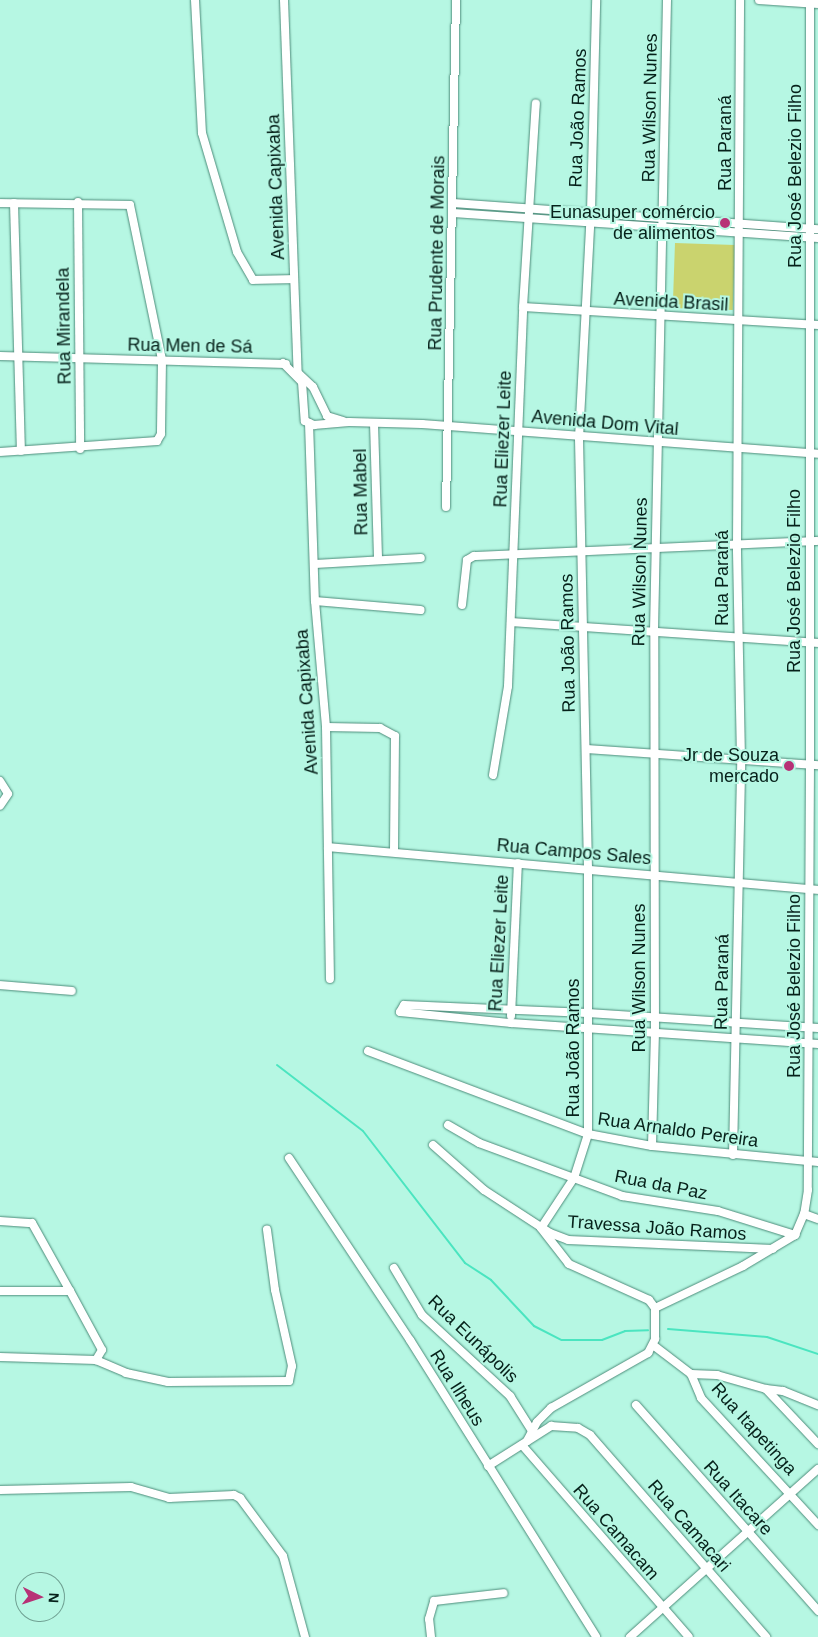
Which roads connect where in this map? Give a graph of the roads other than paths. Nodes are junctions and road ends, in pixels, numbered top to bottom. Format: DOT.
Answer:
graph roads {
  1 [pos="195,0"];
  2 [pos="284,0"];
  3 [pos="456,0"];
  4 [pos="596,0"];
  5 [pos="667,0"];
  6 [pos="740,0"];
  7 [pos="759,0"];
  8 [pos="813,2"];
  9 [pos="536,103"];
  10 [pos="78,202"];
  11 [pos="0,203"];
  12 [pos="14,203"];
  13 [pos="453,203"];
  14 [pos="530,207"];
  15 [pos="591,212"];
  16 [pos="453,213"];
  17 [pos="663,217"];
  18 [pos="530,218"];
  19 [pos="590,222"];
  20 [pos="740,225"];
  21 [pos="663,229"];
  22 [pos="814,229"];
  23 [pos="740,235"];
  24 [pos="814,238"];
  25 [pos="294,278"];
  26 [pos="523,307"];
  27 [pos="584,313"];
  28 [pos="658,315"];
  29 [pos="738,321"];
  30 [pos="814,324"];
  31 [pos="0,356"];
  32 [pos="18,356"];
  33 [pos="80,358"];
  34 [pos="162,360"];
  35 [pos="283,363"];
  36 [pos="298,373"];
  37 [pos="307,419"];
  38 [pos="349,422"];
  39 [pos="374,423"];
  40 [pos="448,426"];
  41 [pos="518,432"];
  42 [pos="579,438"];
  43 [pos="658,443"];
  44 [pos="80,449"];
  45 [pos="738,449"];
  46 [pos="0,452"];
  47 [pos="21,452"];
  48 [pos="814,454"];
  49 [pos="446,508"];
  50 [pos="808,541"];
  51 [pos="818,541"];
  52 [pos="737,545"];
  53 [pos="656,550"];
  54 [pos="581,553"];
  55 [pos="514,556"];
  56 [pos="421,558"];
  57 [pos="378,560"];
  58 [pos="315,564"];
  59 [pos="315,602"];
  60 [pos="462,605"];
  61 [pos="421,610"];
  62 [pos="511,622"];
  63 [pos="581,626"];
  64 [pos="654,632"];
  65 [pos="737,639"];
  66 [pos="808,641"];
  67 [pos="818,643"];
  68 [pos="326,727"];
  69 [pos="587,749"];
  70 [pos="653,752"];
  71 [pos="741,760"];
  72 [pos="814,765"];
  73 [pos="492,775"];
  74 [pos="0,781"];
  75 [pos="0,806"];
  76 [pos="328,846"];
  77 [pos="394,851"];
  78 [pos="518,863"];
  79 [pos="588,868"];
  80 [pos="653,874"];
  81 [pos="738,882"];
  82 [pos="809,889"];
  83 [pos="818,890"];
  84 [pos="330,978"];
  85 [pos="0,985"];
  86 [pos="72,991"];
  87 [pos="511,1011"];
  88 [pos="587,1013"];
  89 [pos="655,1017"];
  90 [pos="511,1023"];
  91 [pos="737,1023"];
  92 [pos="809,1028"];
  93 [pos="818,1028"];
  94 [pos="587,1029"];
  95 [pos="655,1033"];
  96 [pos="736,1037"];
  97 [pos="808,1043"];
  98 [pos="818,1044"];
  99 [pos="368,1051"];
  100 [pos="448,1125"];
  101 [pos="588,1134"];
  102 [pos="433,1145"];
  103 [pos="652,1146"];
  104 [pos="733,1155"];
  105 [pos="289,1158"];
  106 [pos="808,1161"];
  107 [pos="818,1162"];
  108 [pos="574,1178"];
  109 [pos="804,1214"];
  110 [pos="818,1219"];
  111 [pos="0,1221"];
  112 [pos="541,1228"];
  113 [pos="267,1230"];
  114 [pos="794,1235"];
  115 [pos="773,1249"];
  116 [pos="394,1268"];
  117 [pos="0,1291"];
  118 [pos="70,1291"];
  119 [pos="655,1308"];
  120 [pos="653,1345"];
  121 [pos="0,1357"];
  122 [pos="96,1360"];
  123 [pos="691,1374"];
  124 [pos="766,1389"];
  125 [pos="636,1405"];
  126 [pos="818,1405"];
  127 [pos="532,1431"];
  128 [pos="524,1443"];
  129 [pos="818,1444"];
  130 [pos="488,1466"];
  131 [pos="818,1469"];
  132 [pos="0,1490"];
  133 [pos="792,1493"];
  134 [pos="818,1526"];
  135 [pos="746,1530"];
  136 [pos="706,1569"];
  137 [pos="504,1592"];
  138 [pos="663,1609"];
  139 [pos="818,1611"];
  140 [pos="306,1637"];
  141 [pos="431,1637"];
  142 [pos="596,1637"];
  143 [pos="630,1637"];
  144 [pos="689,1637"];
  145 [pos="766,1637"];
  1 -- 25 [label="street"];
  2 -- 25 [label="street, Avenida Capixaba"];
  3 -- 13 [label="street, Rua Prudente de Morais"];
  4 -- 15 [label="street, Rua João Ramos"];
  5 -- 17 [label="street, Rua Wilson Nunes"];
  6 -- 20 [label="street, Rua Paraná"];
  7 -- 8 [label="street"];
  8 -- 22 [label="street, Rua José Belezio Filho"];
  9 -- 14 [label="street, Rua Eliezer Leite"];
  10 -- 12 [label="street"];
  10 -- 33 [label="street, Rua Mirandela"];
  10 -- 34 [label="street"];
  11 -- 12 [label="street"];
  12 -- 32 [label="street"];
  13 -- 14 [label="street"];
  13 -- 16 [label="street, Rua Prudente de Morais"];
  14 -- 15 [label="street"];
  14 -- 18 [label="street, Rua Eliezer Leite"];
  15 -- 17 [label="street"];
  15 -- 19 [label="street, Rua João Ramos"];
  16 -- 18 [label="street"];
  16 -- 40 [label="street, Rua Prudente de Morais"];
  17 -- 20 [label="street"];
  17 -- 21 [label="street, Rua Wilson Nunes"];
  18 -- 19 [label="street"];
  18 -- 26 [label="street, Rua Eliezer Leite"];
  19 -- 21 [label="street"];
  19 -- 27 [label="street, Rua João Ramos"];
  20 -- 22 [label="street"];
  20 -- 23 [label="street, Rua Paraná"];
  21 -- 23 [label="street"];
  21 -- 28 [label="street, Rua Wilson Nunes"];
  22 -- 24 [label="street, Rua José Belezio Filho"];
  23 -- 24 [label="street"];
  23 -- 29 [label="street, Rua Paraná"];
  24 -- 30 [label="street, Rua José Belezio Filho"];
  25 -- 36 [label="street, Avenida Capixaba"];
  26 -- 27 [label="street, Avenida Brasil"];
  26 -- 41 [label="street, Rua Eliezer Leite"];
  27 -- 28 [label="street, Avenida Brasil"];
  27 -- 42 [label="street, Rua João Ramos"];
  28 -- 29 [label="street, Avenida Brasil"];
  28 -- 43 [label="street, Rua Wilson Nunes"];
  29 -- 30 [label="street, Avenida Brasil"];
  29 -- 45 [label="street, Rua Paraná"];
  30 -- 48 [label="street, Rua José Belezio Filho"];
  31 -- 32 [label="street, Rua Men de Sá"];
  32 -- 33 [label="street, Rua Men de Sá"];
  32 -- 47 [label="street"];
  33 -- 34 [label="street, Rua Men de Sá"];
  33 -- 44 [label="street, Rua Mirandela"];
  34 -- 35 [label="street, Rua Men de Sá"];
  34 -- 44 [label="street"];
  35 -- 36 [label="street"];
  35 -- 37 [label="street, Avenida Capixaba"];
  36 -- 38 [label="street"];
  37 -- 38 [label="street, Avenida Dom Vital"];
  37 -- 58 [label="street, Avenida Capixaba"];
  38 -- 39 [label="street, Avenida Dom Vital"];
  39 -- 40 [label="street, Avenida Dom Vital"];
  39 -- 57 [label="street, Rua Mabel"];
  40 -- 41 [label="street, Avenida Dom Vital"];
  40 -- 49 [label="street, Rua Prudente de Morais"];
  41 -- 42 [label="street, Avenida Dom Vital"];
  41 -- 55 [label="street, Rua Eliezer Leite"];
  42 -- 43 [label="street, Avenida Dom Vital"];
  42 -- 54 [label="street, Rua João Ramos"];
  43 -- 45 [label="street, Avenida Dom Vital"];
  43 -- 53 [label="street, Rua Wilson Nunes"];
  44 -- 47 [label="street"];
  45 -- 48 [label="street, Avenida Dom Vital"];
  45 -- 52 [label="street, Rua Paraná"];
  46 -- 47 [label="street"];
  48 -- 50 [label="street, Rua José Belezio Filho"];
  50 -- 51 [label="street"];
  50 -- 52 [label="street"];
  50 -- 66 [label="street, Rua José Belezio Filho"];
  52 -- 53 [label="street"];
  52 -- 65 [label="street, Rua Paraná"];
  53 -- 54 [label="street"];
  53 -- 64 [label="street, Rua Wilson Nunes"];
  54 -- 55 [label="street"];
  54 -- 63 [label="street, Rua João Ramos"];
  55 -- 60 [label="street"];
  55 -- 62 [label="street, Rua Eliezer Leite"];
  56 -- 57 [label="street"];
  57 -- 58 [label="street"];
  58 -- 59 [label="street, Avenida Capixaba"];
  59 -- 61 [label="street"];
  59 -- 68 [label="street, Avenida Capixaba"];
  62 -- 63 [label="street"];
  62 -- 73 [label="street, Rua Eliezer Leite"];
  63 -- 64 [label="street"];
  63 -- 69 [label="street, Rua João Ramos"];
  64 -- 65 [label="street"];
  64 -- 70 [label="street, Rua Wilson Nunes"];
  65 -- 66 [label="street"];
  65 -- 71 [label="street, Rua Paraná"];
  66 -- 67 [label="street"];
  66 -- 72 [label="street, Rua José Belezio Filho"];
  68 -- 76 [label="street, Avenida Capixaba"];
  68 -- 77 [label="street"];
  69 -- 70 [label="street"];
  69 -- 79 [label="street, Rua João Ramos"];
  70 -- 71 [label="street"];
  70 -- 80 [label="street, Rua Wilson Nunes"];
  71 -- 72 [label="street"];
  71 -- 81 [label="street, Rua Paraná"];
  72 -- 82 [label="street, Rua José Belezio Filho"];
  74 -- 75 [label="street"];
  76 -- 77 [label="street, Rua Campos Sales"];
  76 -- 84 [label="street, Avenida Capixaba"];
  77 -- 78 [label="street, Rua Campos Sales"];
  78 -- 79 [label="street, Rua Campos Sales"];
  78 -- 87 [label="street, Rua Eliezer Leite"];
  79 -- 80 [label="street, Rua Campos Sales"];
  79 -- 88 [label="street, Rua João Ramos"];
  80 -- 81 [label="street, Rua Campos Sales"];
  80 -- 89 [label="street, Rua Wilson Nunes"];
  81 -- 82 [label="street, Rua Campos Sales"];
  81 -- 91 [label="street, Rua Paraná"];
  82 -- 83 [label="street, Rua Campos Sales"];
  82 -- 92 [label="street, Rua José Belezio Filho"];
  85 -- 86 [label="street"];
  87 -- 88 [label="street"];
  87 -- 90 [label="street, Rua Eliezer Leite"];
  87 -- 90 [label="street"];
  88 -- 89 [label="street"];
  88 -- 94 [label="street, Rua João Ramos"];
  89 -- 91 [label="street"];
  89 -- 95 [label="street, Rua Wilson Nunes"];
  90 -- 94 [label="street"];
  91 -- 92 [label="street"];
  91 -- 96 [label="street, Rua Paraná"];
  92 -- 93 [label="street"];
  92 -- 97 [label="street, Rua José Belezio Filho"];
  94 -- 95 [label="street"];
  94 -- 101 [label="street, Rua João Ramos"];
  95 -- 96 [label="street"];
  95 -- 103 [label="street, Rua Wilson Nunes"];
  96 -- 97 [label="street"];
  96 -- 104 [label="street, Rua Paraná"];
  97 -- 98 [label="street"];
  97 -- 106 [label="street, Rua José Belezio Filho"];
  99 -- 101 [label="street, Rua Arnaldo Pereira"];
  100 -- 108 [label="street, Rua da Paz"];
  101 -- 103 [label="street, Rua Arnaldo Pereira"];
  101 -- 108 [label="street, Rua João Ramos"];
  102 -- 112 [label="street"];
  103 -- 104 [label="street, Rua Arnaldo Pereira"];
  104 -- 106 [label="street, Rua Arnaldo Pereira"];
  105 -- 130 [label="street, Rua Ilheus"];
  106 -- 107 [label="street, Rua Arnaldo Pereira"];
  106 -- 109 [label="street, Rua José Belezio Filho"];
  108 -- 112 [label="street, Rua João Ramos"];
  108 -- 114 [label="street, Rua da Paz"];
  109 -- 110 [label="street"];
  109 -- 114 [label="street"];
  111 -- 118 [label="street"];
  112 -- 115 [label="street, Travessa João Ramos"];
  112 -- 119 [label="street"];
  113 -- 122 [label="street"];
  114 -- 115 [label="street"];
  115 -- 119 [label="street"];
  116 -- 127 [label="street, Rua Eunápolis"];
  117 -- 118 [label="street"];
  118 -- 122 [label="street"];
  119 -- 120 [label="street"];
  120 -- 123 [label="street"];
  120 -- 127 [label="street"];
  121 -- 122 [label="street"];
  123 -- 124 [label="street"];
  123 -- 133 [label="street, Rua Itapetinga"];
  124 -- 126 [label="street"];
  124 -- 129 [label="street"];
  125 -- 135 [label="street, Rua Itacare"];
  127 -- 128 [label="street"];
  128 -- 130 [label="street"];
  128 -- 136 [label="street, Rua Camacari"];
  128 -- 138 [label="street, Rua Camacam"];
  130 -- 142 [label="street, Rua Ilheus"];
  131 -- 133 [label="street"];
  132 -- 140 [label="street"];
  133 -- 134 [label="street, Rua Itapetinga"];
  133 -- 135 [label="street"];
  135 -- 136 [label="street"];
  135 -- 139 [label="street, Rua Itacare"];
  136 -- 138 [label="street"];
  136 -- 145 [label="street, Rua Camacari"];
  137 -- 141 [label="street"];
  138 -- 143 [label="street"];
  138 -- 144 [label="street, Rua Camacam"];
}
